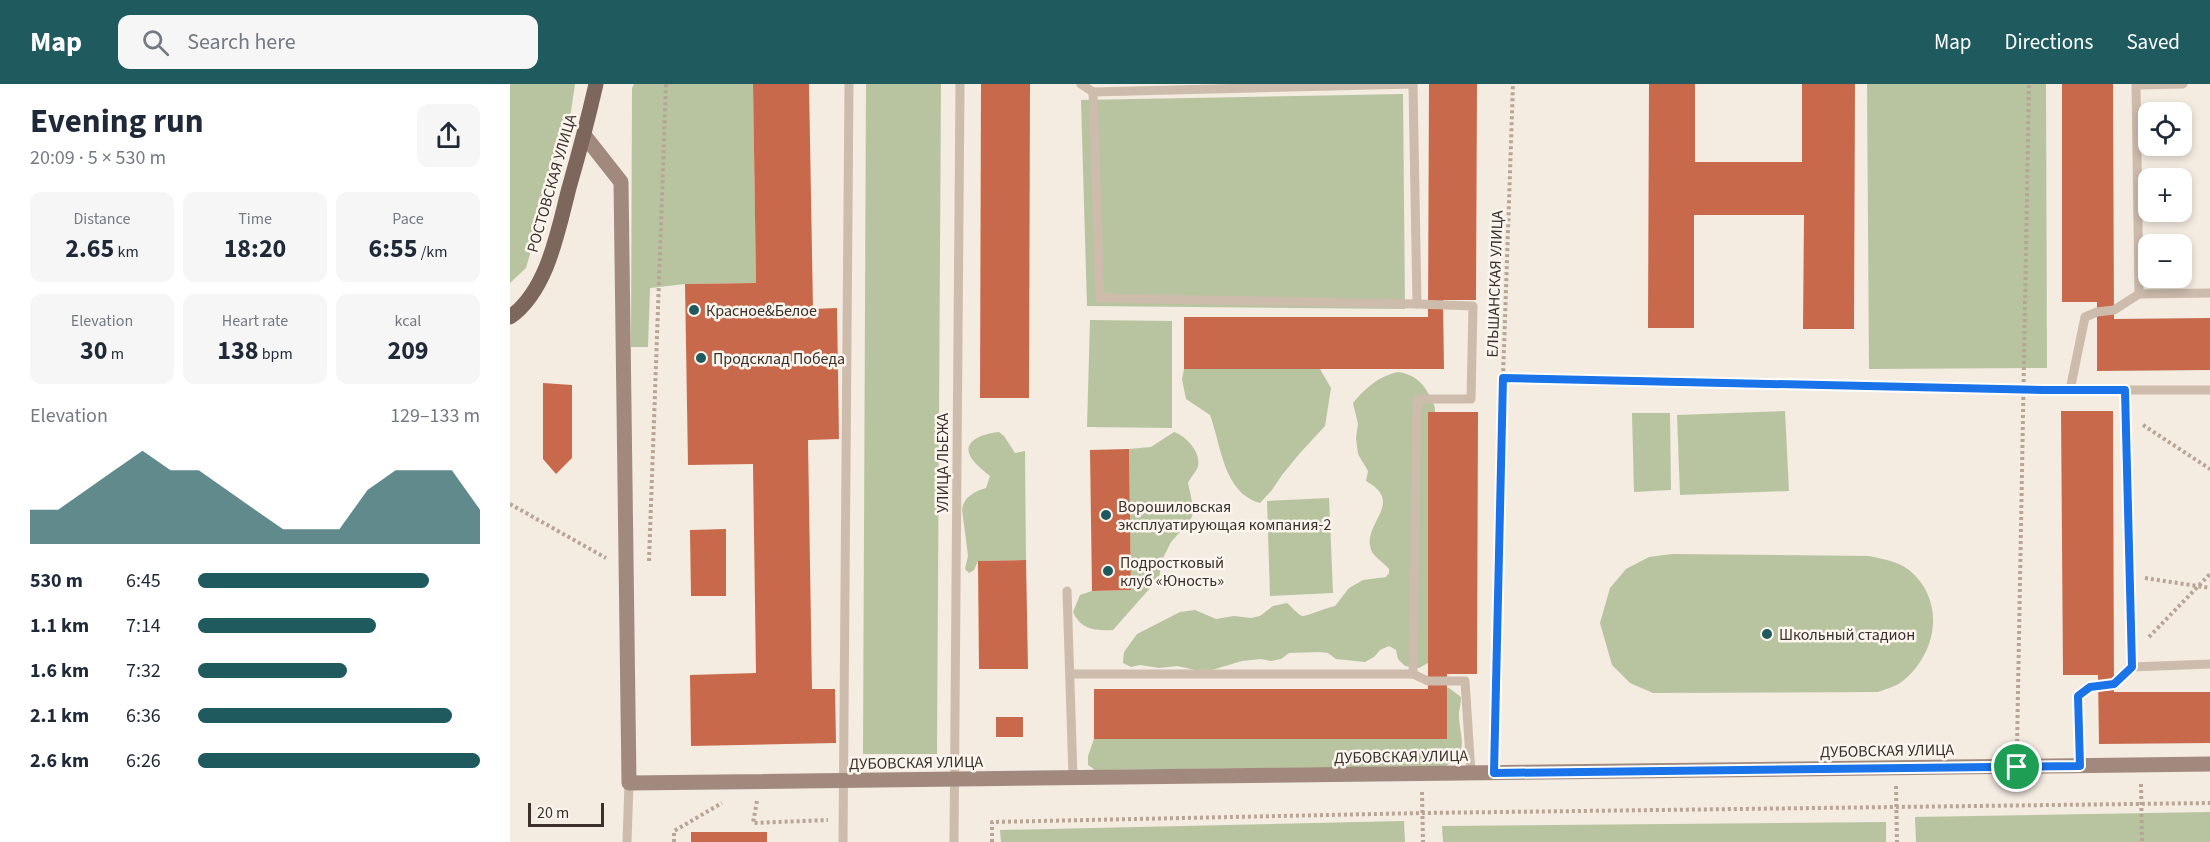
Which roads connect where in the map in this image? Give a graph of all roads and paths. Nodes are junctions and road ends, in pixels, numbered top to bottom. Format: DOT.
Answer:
graph roads {
  1 [pos="596,84"];
  2 [pos="666,84"];
  3 [pos="849,84"];
  4 [pos="960,84"];
  5 [pos="1081,84"];
  6 [pos="1413,84"];
  7 [pos="1513,84"];
  8 [pos="2030,84"];
  9 [pos="2136,84"];
  10 [pos="2183,84"];
  11 [pos="1093,92"];
  12 [pos="584,135"];
  13 [pos="2210,293"];
  14 [pos="2139,294"];
  15 [pos="1417,304"];
  16 [pos="510,316"];
  17 [pos="1503,378"];
  18 [pos="2024,390"];
  19 [pos="2043,390"];
  20 [pos="2070,390"];
  21 [pos="2125,390"];
  22 [pos="2210,390"];
  23 [pos="2125,414"];
  24 [pos="2210,469"];
  25 [pos="510,504"];
  26 [pos="627,570"];
  27 [pos="648,570"];
  28 [pos="2210,574"];
  29 [pos="2129,576"];
  30 [pos="2198,586"];
  31 [pos="2210,588"];
  32 [pos="1067,591"];
  33 [pos="2131,654"];
  34 [pos="2210,664"];
  35 [pos="2132,667"];
  36 [pos="1070,674"];
  37 [pos="1413,674"];
  38 [pos="2210,764"];
  39 [pos="2080,766"];
  40 [pos="2017,767"];
  41 [pos="1895,768"];
  42 [pos="1471,773"];
  43 [pos="1494,773"];
  44 [pos="1422,774"];
  45 [pos="1070,778"];
  46 [pos="954,780"];
  47 [pos="843,781"];
  48 [pos="760,782"];
  49 [pos="629,783"];
  50 [pos="2210,803"];
  51 [pos="2141,804"];
  52 [pos="1896,808"];
  53 [pos="1422,813"];
  54 [pos="843,819"];
  55 [pos="753,823"];
  56 [pos="627,842"];
  57 [pos="674,842"];
  58 [pos="843,842"];
  59 [pos="954,842"];
  60 [pos="992,842"];
  61 [pos="1423,842"];
  62 [pos="1897,842"];
  63 [pos="2142,842"];
  1 -- 12 [label="main road, РОСТОВСКАЯ УЛИЦА"];
  2 -- 27 [label="path"];
  3 -- 47 [label="lane"];
  4 -- 46 [label="lane, УЛИЦА ЛЬЕЖА"];
  5 -- 11 [label="lane"];
  6 -- 11 [label="lane"];
  6 -- 15 [label="lane"];
  7 -- 17 [label="path, ЕЛЬШАНСКАЯ УЛИЦА"];
  8 -- 18 [label="path"];
  9 -- 10 [label="lane"];
  9 -- 14 [label="lane"];
  11 -- 15 [label="lane"];
  12 -- 16 [label="main road, РОСТОВСКАЯ УЛИЦА"];
  12 -- 26 [label="street"];
  13 -- 14 [label="lane"];
  14 -- 20 [label="lane"];
  15 -- 37 [label="lane"];
  17 -- 18 [label="path"];
  17 -- 43 [label="path, ЕЛЬШАНСКАЯ УЛИЦА"];
  18 -- 19 [label="path"];
  18 -- 40 [label="path"];
  19 -- 20 [label="lane"];
  20 -- 21 [label="lane"];
  21 -- 22 [label="lane"];
  21 -- 23 [label="lane"];
  23 -- 24 [label="path"];
  23 -- 29 [label="lane"];
  25 -- 26 [label="path"];
  26 -- 49 [label="street"];
  28 -- 30 [label="path"];
  29 -- 30 [label="path"];
  29 -- 33 [label="lane"];
  30 -- 31 [label="path"];
  30 -- 33 [label="path"];
  32 -- 36 [label="lane"];
  33 -- 35 [label="lane"];
  34 -- 35 [label="lane"];
  35 -- 39 [label="lane"];
  36 -- 37 [label="lane"];
  36 -- 45 [label="lane"];
  37 -- 42 [label="lane"];
  38 -- 39 [label="street, ДУБОВСКАЯ УЛИЦА"];
  39 -- 40 [label="street, ДУБОВСКАЯ УЛИЦА"];
  40 -- 41 [label="street, ДУБОВСКАЯ УЛИЦА"];
  41 -- 43 [label="street, ДУБОВСКАЯ УЛИЦА"];
  41 -- 52 [label="path"];
  42 -- 43 [label="street, ДУБОВСКАЯ УЛИЦА"];
  42 -- 44 [label="street, ДУБОВСКАЯ УЛИЦА"];
  44 -- 45 [label="street, ДУБОВСКАЯ УЛИЦА"];
  44 -- 53 [label="path"];
  45 -- 46 [label="street, ДУБОВСКАЯ УЛИЦА"];
  46 -- 47 [label="street, ДУБОВСКАЯ УЛИЦА"];
  46 -- 59 [label="lane, УЛИЦА ЛЬЕЖА"];
  47 -- 48 [label="street, ДУБОВСКАЯ УЛИЦА"];
  47 -- 54 [label="lane"];
  48 -- 49 [label="street, ДУБОВСКАЯ УЛИЦА"];
  48 -- 57 [label="path"];
  49 -- 56 [label="lane"];
  50 -- 51 [label="path"];
  51 -- 52 [label="path"];
  51 -- 63 [label="path"];
  52 -- 53 [label="path"];
  52 -- 62 [label="path"];
  53 -- 60 [label="path"];
  53 -- 61 [label="path"];
  54 -- 55 [label="path"];
  54 -- 58 [label="lane"];
}
